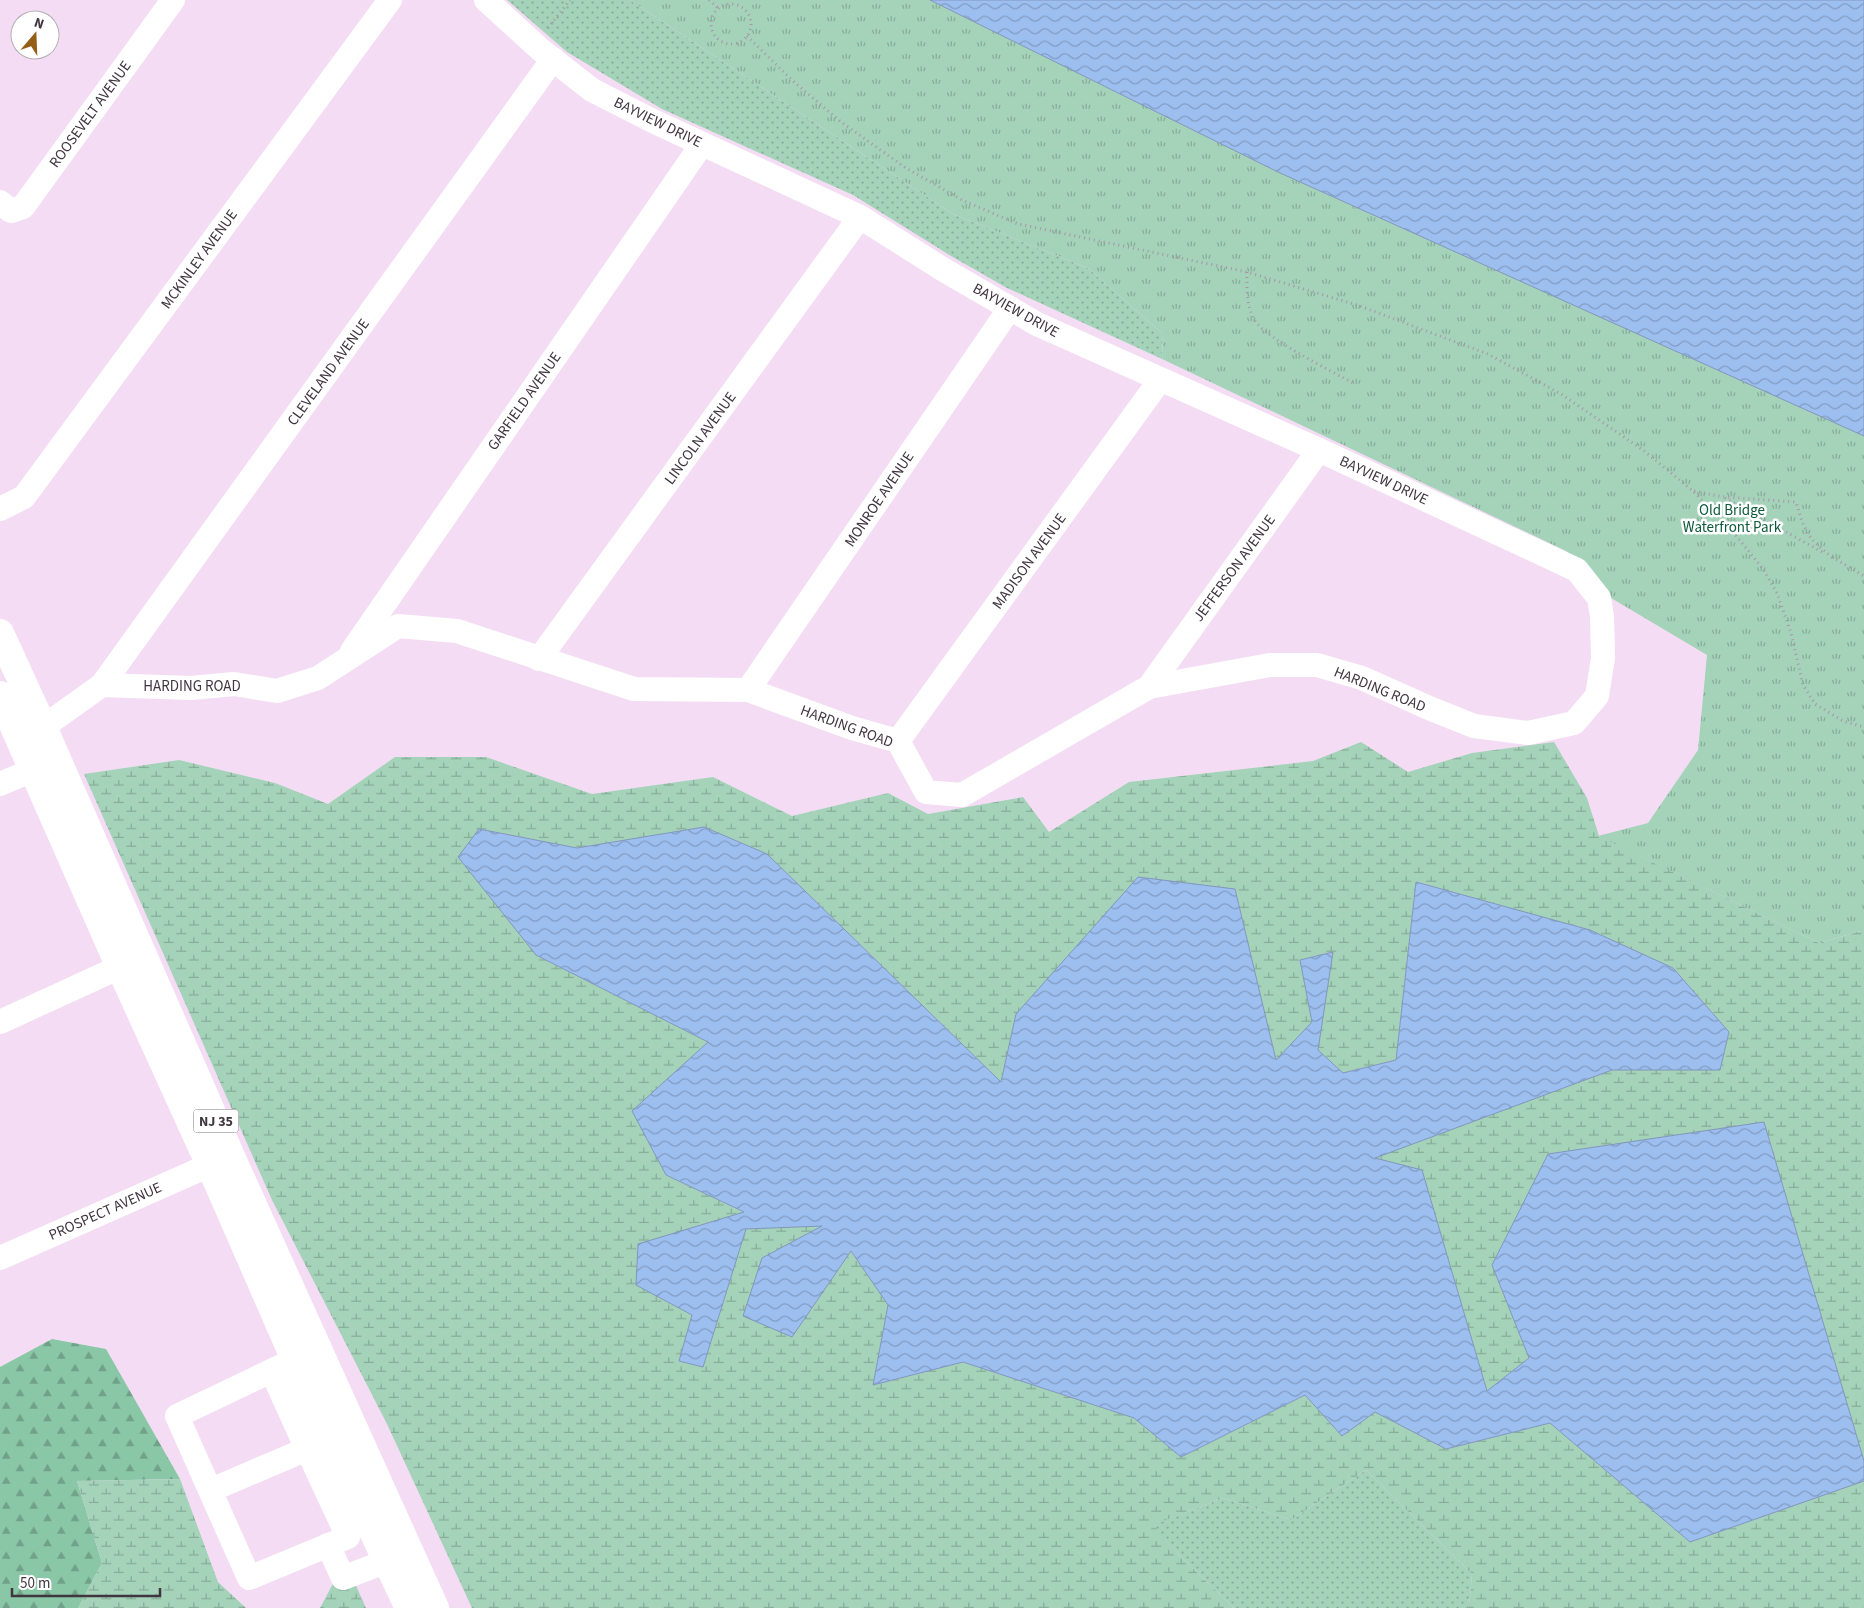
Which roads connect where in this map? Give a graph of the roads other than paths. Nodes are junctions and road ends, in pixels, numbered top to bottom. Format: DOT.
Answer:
graph roads {
  1 [pos="173,0"];
  2 [pos="390,0"];
  3 [pos="486,0"];
  4 [pos="553,59"];
  5 [pos="702,144"];
  6 [pos="0,202"];
  7 [pos="860,217"];
  8 [pos="1010,308"];
  9 [pos="1160,380"];
  10 [pos="1319,450"];
  11 [pos="0,509"];
  12 [pos="1577,570"];
  13 [pos="0,633"];
  14 [pos="346,659"];
  15 [pos="539,659"];
  16 [pos="102,685"];
  17 [pos="1149,687"];
  18 [pos="748,690"];
  19 [pos="0,696"];
  20 [pos="43,727"];
  21 [pos="898,741"];
  22 [pos="33,770"];
  23 [pos="0,784"];
  24 [pos="120,967"];
  25 [pos="0,1022"];
  26 [pos="210,1165"];
  27 [pos="0,1258"];
  28 [pos="283,1366"];
  29 [pos="319,1444"];
  30 [pos="211,1490"];
  31 [pos="349,1536"];
  32 [pos="388,1561"];
  33 [pos="409,1608"];
  34 [pos="435,1608"];
  1 -- 6 [label="street, ROOSEVELT AVENUE"];
  2 -- 11 [label="street, MCKINLEY AVENUE"];
  3 -- 4 [label="street, BAYVIEW DRIVE"];
  4 -- 5 [label="street, BAYVIEW DRIVE"];
  4 -- 16 [label="street, CLEVELAND AVENUE"];
  5 -- 7 [label="street, BAYVIEW DRIVE"];
  5 -- 14 [label="street, GARFIELD AVENUE"];
  7 -- 8 [label="street, BAYVIEW DRIVE"];
  7 -- 15 [label="street, LINCOLN AVENUE"];
  8 -- 9 [label="street, BAYVIEW DRIVE"];
  8 -- 18 [label="street, MONROE AVENUE"];
  9 -- 10 [label="street, BAYVIEW DRIVE"];
  9 -- 21 [label="street, MADISON AVENUE"];
  10 -- 12 [label="street, BAYVIEW DRIVE"];
  10 -- 17 [label="street, JEFFERSON AVENUE"];
  12 -- 17 [label="street, HARDING ROAD"];
  13 -- 20 [label="highway, NJ 35"];
  14 -- 15 [label="street, HARDING ROAD"];
  14 -- 16 [label="street, HARDING ROAD"];
  15 -- 18 [label="street, HARDING ROAD"];
  16 -- 20 [label="street"];
  17 -- 21 [label="street, HARDING ROAD"];
  18 -- 21 [label="street, HARDING ROAD"];
  19 -- 22 [label="highway, NJ 35"];
  20 -- 34 [label="highway, NJ 35"];
  22 -- 23 [label="street"];
  22 -- 24 [label="highway, NJ 35"];
  24 -- 25 [label="street"];
  24 -- 26 [label="highway, NJ 35"];
  26 -- 27 [label="street, PROSPECT AVENUE"];
  26 -- 28 [label="highway, NJ 35"];
  28 -- 29 [label="highway, NJ 35"];
  28 -- 30 [label="street"];
  29 -- 30 [label="street"];
  29 -- 31 [label="highway, NJ 35"];
  30 -- 31 [label="street"];
  31 -- 32 [label="highway, NJ 35"];
  31 -- 32 [label="street"];
  32 -- 33 [label="highway, NJ 35"];
}
